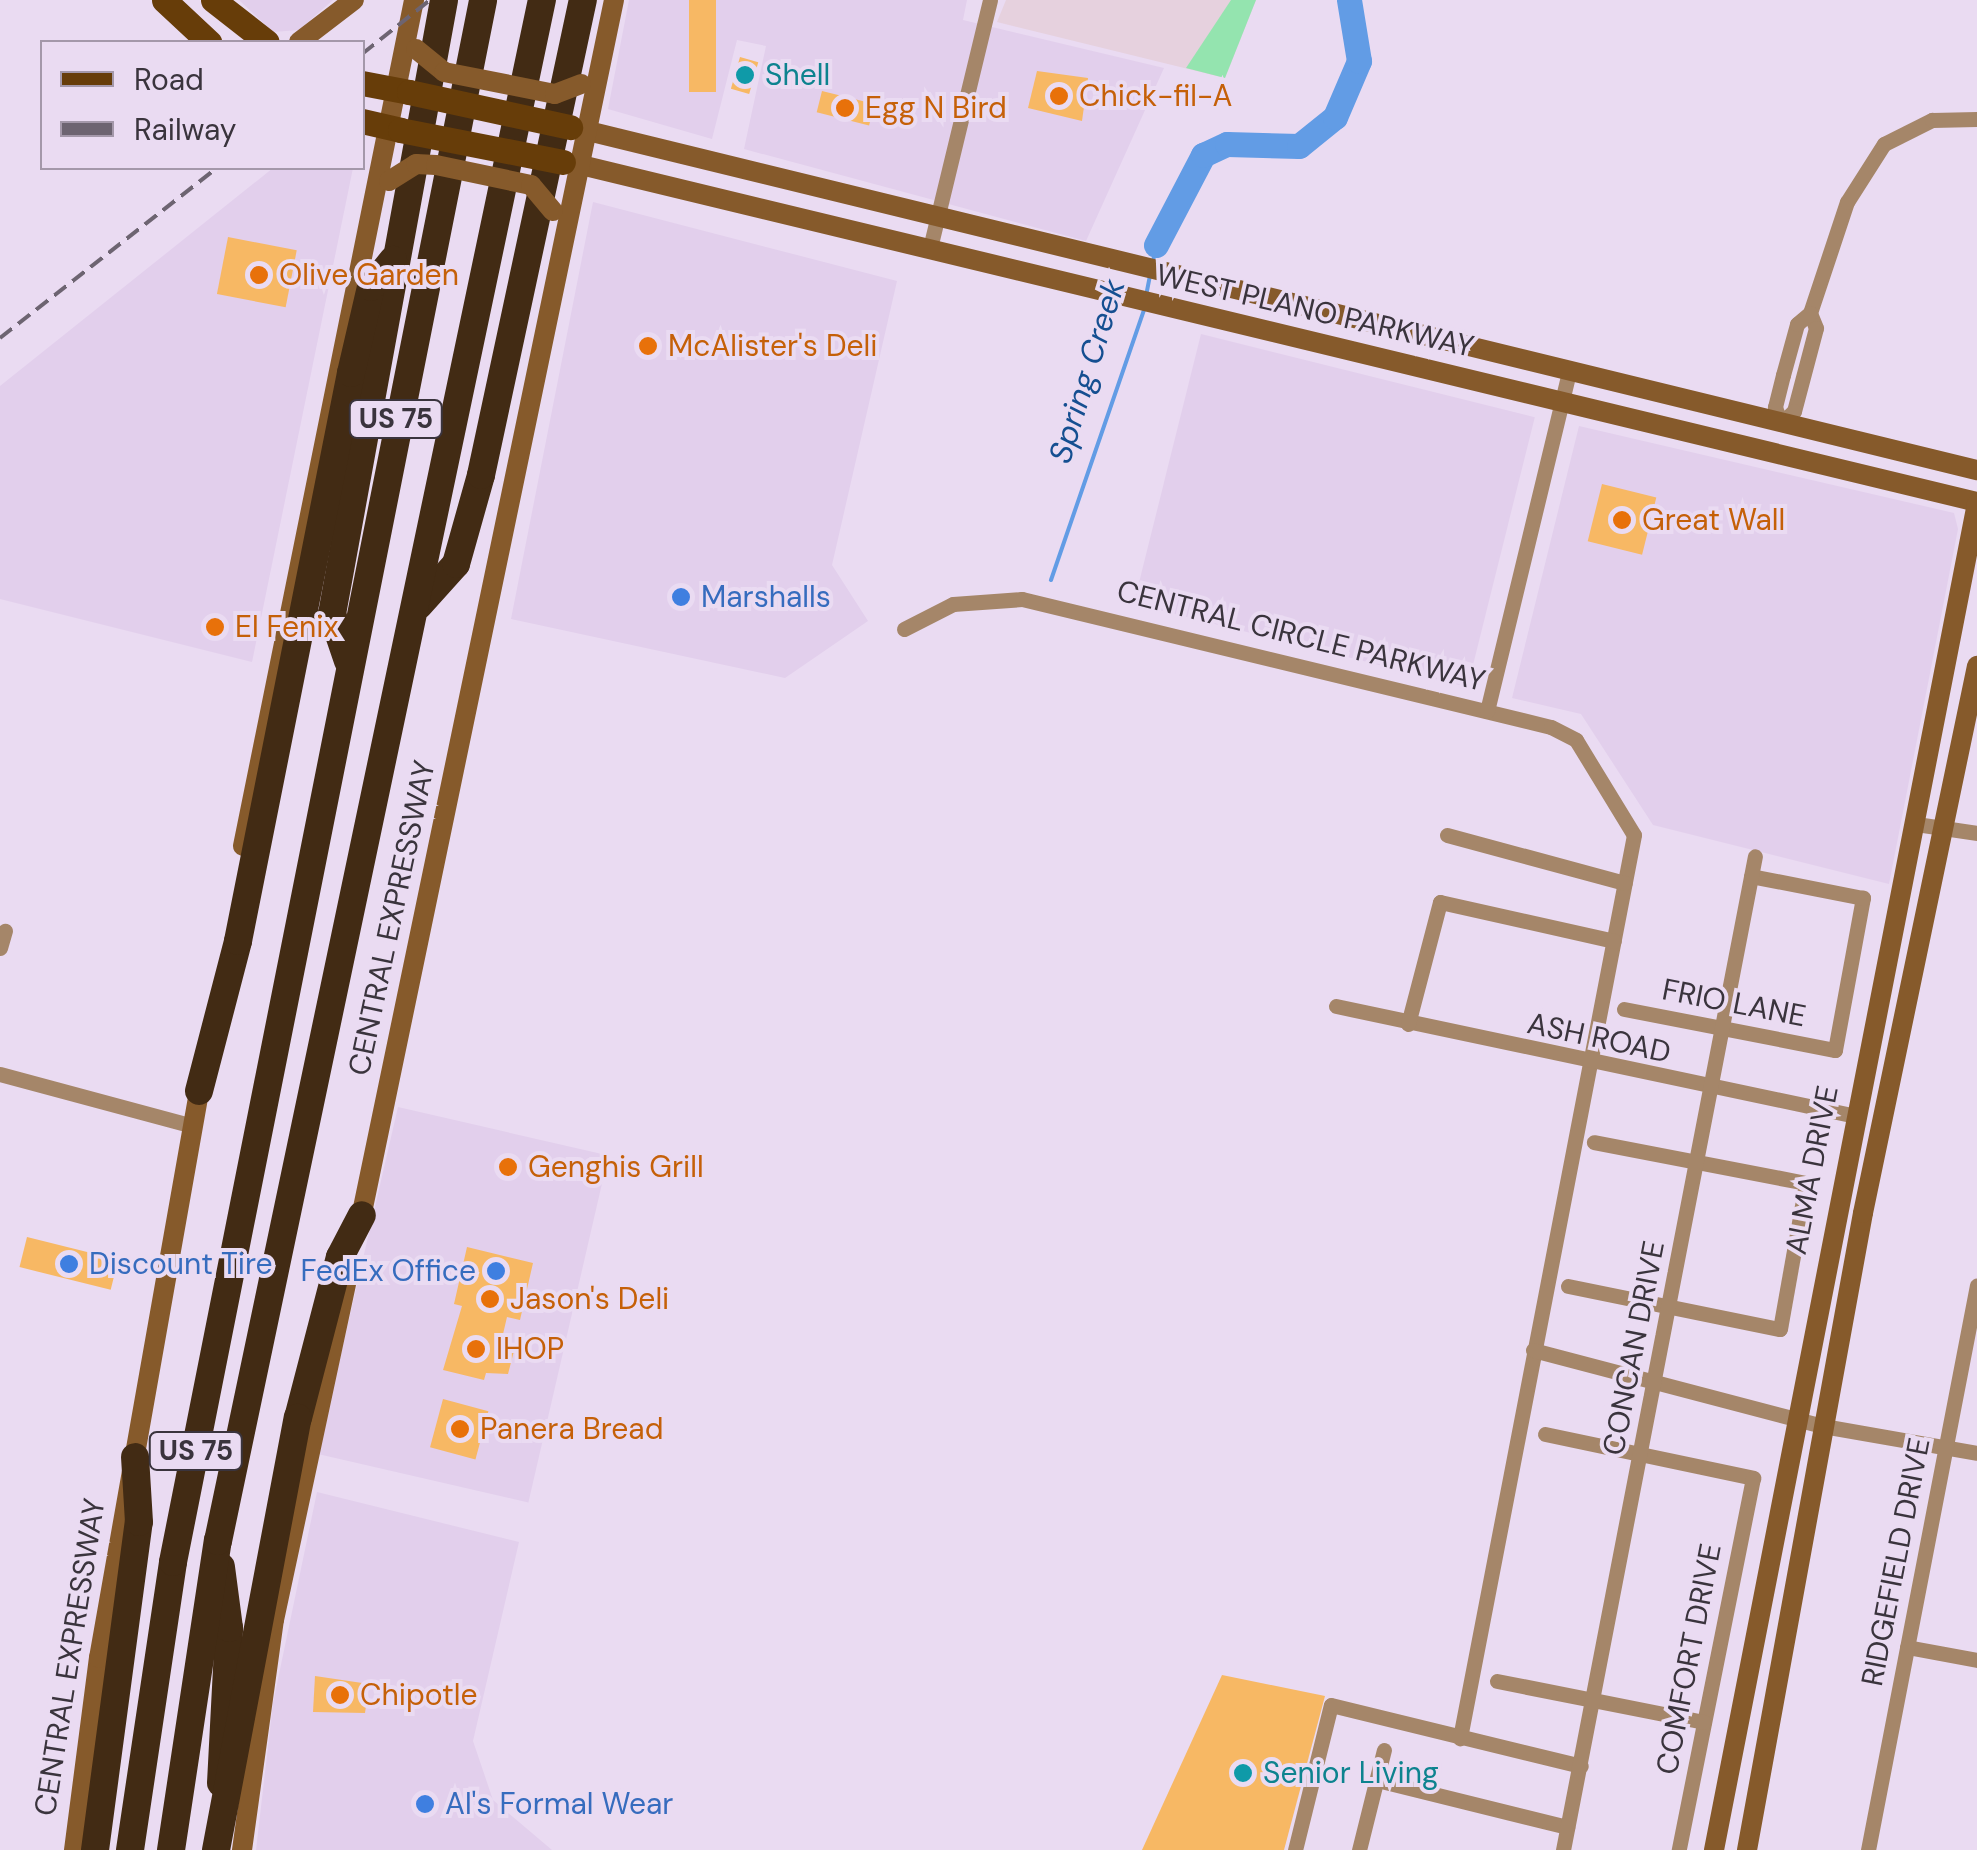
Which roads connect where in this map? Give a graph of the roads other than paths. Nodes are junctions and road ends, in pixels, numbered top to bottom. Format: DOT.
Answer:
graph roads {
  1 [pos="164,0"];
  2 [pos="213,0"];
  3 [pos="354,0"];
  4 [pos="414,0"];
  5 [pos="444,0"];
  6 [pos="482,0"];
  7 [pos="542,0"];
  8 [pos="583,0"];
  9 [pos="614,0"];
  10 [pos="990,0"];
  11 [pos="208,40"];
  12 [pos="264,40"];
  13 [pos="302,40"];
  14 [pos="411,41"];
  15 [pos="604,48"];
  16 [pos="365,84"];
  17 [pos="402,91"];
  18 [pos="1977,118"];
  19 [pos="383,126"];
  20 [pos="579,129"];
  21 [pos="572,164"];
  22 [pos="370,208"];
  23 [pos="937,218"];
  24 [pos="564,244"];
  25 [pos="930,248"];
  26 [pos="392,260"];
  27 [pos="1233,290"];
  28 [pos="1227,320"];
  29 [pos="1569,371"];
  30 [pos="1561,401"];
  31 [pos="1781,423"];
  32 [pos="1773,453"];
  33 [pos="1977,470"];
  34 [pos="1977,503"];
  35 [pos="418,606"];
  36 [pos="904,629"];
  37 [pos="348,662"];
  38 [pos="1977,666"];
  39 [pos="1487,711"];
  40 [pos="1916,824"];
  41 [pos="1945,828"];
  42 [pos="1977,834"];
  43 [pos="1447,836"];
  44 [pos="1755,856"];
  45 [pos="1751,876"];
  46 [pos="1625,883"];
  47 [pos="4,931"];
  48 [pos="1614,941"];
  49 [pos="0,948"];
  50 [pos="1336,1006"];
  51 [pos="1624,1009"];
  52 [pos="1408,1024"];
  53 [pos="1722,1029"];
  54 [pos="1591,1066"];
  55 [pos="0,1074"];
  56 [pos="1711,1090"];
  57 [pos="199,1092"];
  58 [pos="1851,1116"];
  59 [pos="193,1126"];
  60 [pos="1594,1142"];
  61 [pos="1698,1161"];
  62 [pos="362,1215"];
  63 [pos="1977,1285"];
  64 [pos="1568,1286"];
  65 [pos="1670,1308"];
  66 [pos="1534,1350"];
  67 [pos="1656,1383"];
  68 [pos="1796,1418"];
  69 [pos="1823,1426"];
  70 [pos="1545,1434"];
  71 [pos="1946,1447"];
  72 [pos="1977,1453"];
  73 [pos="1642,1454"];
  74 [pos="135,1457"];
  75 [pos="218,1540"];
  76 [pos="1908,1647"];
  77 [pos="1977,1660"];
  78 [pos="1497,1682"];
  79 [pos="1594,1700"];
  80 [pos="1704,1722"];
  81 [pos="1460,1738"];
  82 [pos="1384,1750"];
  83 [pos="1580,1766"];
  84 [pos="1377,1780"];
  85 [pos="1567,1827"];
  86 [pos="74,1850"];
  87 [pos="95,1850"];
  88 [pos="130,1850"];
  89 [pos="171,1850"];
  90 [pos="218,1850"];
  91 [pos="242,1850"];
  92 [pos="1296,1850"];
  93 [pos="1358,1850"];
  94 [pos="1563,1850"];
  95 [pos="1679,1850"];
  96 [pos="1714,1850"];
  97 [pos="1747,1850"];
  98 [pos="1868,1850"];
  1 -- 11 [label="main road"];
  2 -- 12 [label="main road"];
  3 -- 13 [label="main road"];
  4 -- 14 [label="main road, CENTRAL EXPRESSWAY"];
  5 -- 26 [label="highway"];
  6 -- 37 [label="highway, US 75"];
  7 -- 35 [label="highway, CENTRAL EXPRESSWAY / US 75"];
  8 -- 35 [label="highway"];
  9 -- 15 [label="main road, CENTRAL EXPRESSWAY"];
  10 -- 23 [label="street"];
  14 -- 15 [label="main road, bridge"];
  14 -- 17 [label="main road, CENTRAL EXPRESSWAY"];
  15 -- 20 [label="main road, CENTRAL EXPRESSWAY"];
  16 -- 17 [label="main road"];
  17 -- 19 [label="main road, CENTRAL EXPRESSWAY"];
  17 -- 20 [label="main road, bridge"];
  18 -- 31 [label="street"];
  19 -- 21 [label="main road, bridge"];
  19 -- 22 [label="main road, CENTRAL EXPRESSWAY"];
  20 -- 21 [label="main road, CENTRAL EXPRESSWAY"];
  20 -- 23 [label="main road, WEST PLANO PARKWAY"];
  21 -- 24 [label="main road, CENTRAL EXPRESSWAY"];
  21 -- 25 [label="main road, WEST PLANO PARKWAY"];
  22 -- 24 [label="main road, bridge"];
  22 -- 57 [label="main road, CENTRAL EXPRESSWAY"];
  23 -- 25 [label="street"];
  23 -- 27 [label="main road, WEST PLANO PARKWAY"];
  24 -- 62 [label="main road, CENTRAL EXPRESSWAY"];
  25 -- 28 [label="main road, WEST PLANO PARKWAY"];
  26 -- 37 [label="highway"];
  26 -- 57 [label="highway"];
  27 -- 28 [label="main road"];
  27 -- 29 [label="main road, WEST PLANO PARKWAY"];
  28 -- 30 [label="main road, WEST PLANO PARKWAY"];
  29 -- 30 [label="street"];
  29 -- 31 [label="main road, WEST PLANO PARKWAY"];
  30 -- 32 [label="main road, WEST PLANO PARKWAY"];
  30 -- 39 [label="street"];
  31 -- 32 [label="street"];
  31 -- 33 [label="main road, WEST PLANO PARKWAY"];
  32 -- 34 [label="main road, WEST PLANO PARKWAY"];
  34 -- 40 [label="main road, ALMA DRIVE"];
  35 -- 75 [label="highway, CENTRAL EXPRESSWAY / US 75"];
  36 -- 39 [label="street, CENTRAL CIRCLE PARKWAY"];
  37 -- 88 [label="highway, US 75"];
  38 -- 41 [label="main road, ALMA DRIVE"];
  39 -- 46 [label="street, CENTRAL CIRCLE PARKWAY"];
  40 -- 41 [label="street"];
  40 -- 58 [label="main road, ALMA DRIVE"];
  41 -- 42 [label="street"];
  41 -- 69 [label="main road, ALMA DRIVE"];
  43 -- 46 [label="street"];
  44 -- 45 [label="street, CONCAN DRIVE"];
  45 -- 53 [label="street, CONCAN DRIVE"];
  45 -- 53 [label="street, FRIO LANE"];
  46 -- 48 [label="street"];
  47 -- 49 [label="street"];
  48 -- 52 [label="street"];
  48 -- 54 [label="street"];
  50 -- 52 [label="street, ASH ROAD"];
  51 -- 53 [label="street, FRIO LANE"];
  52 -- 54 [label="street, ASH ROAD"];
  53 -- 56 [label="street, CONCAN DRIVE"];
  54 -- 56 [label="street, ASH ROAD"];
  54 -- 66 [label="street"];
  55 -- 59 [label="street"];
  56 -- 58 [label="street, ASH ROAD"];
  56 -- 61 [label="street, CONCAN DRIVE"];
  57 -- 59 [label="main road, CENTRAL EXPRESSWAY"];
  58 -- 68 [label="main road, ALMA DRIVE"];
  59 -- 74 [label="main road, CENTRAL EXPRESSWAY"];
  60 -- 61 [label="street"];
  61 -- 65 [label="street, CONCAN DRIVE"];
  61 -- 65 [label="street"];
  62 -- 90 [label="highway, bridge"];
  62 -- 91 [label="main road, CENTRAL EXPRESSWAY"];
  63 -- 71 [label="street, RIDGEFIELD DRIVE"];
  64 -- 65 [label="street"];
  65 -- 67 [label="street, CONCAN DRIVE"];
  66 -- 67 [label="street"];
  66 -- 81 [label="street"];
  67 -- 68 [label="street"];
  67 -- 73 [label="street, CONCAN DRIVE"];
  68 -- 69 [label="street"];
  68 -- 96 [label="main road, ALMA DRIVE"];
  69 -- 71 [label="street"];
  69 -- 97 [label="main road, ALMA DRIVE"];
  70 -- 73 [label="street"];
  71 -- 72 [label="street"];
  71 -- 76 [label="street, RIDGEFIELD DRIVE"];
  73 -- 79 [label="street, CONCAN DRIVE"];
  73 -- 80 [label="street, COMFORT DRIVE"];
  74 -- 86 [label="main road, CENTRAL EXPRESSWAY"];
  74 -- 87 [label="highway"];
  75 -- 89 [label="highway, CENTRAL EXPRESSWAY / US 75"];
  75 -- 90 [label="highway"];
  76 -- 77 [label="street"];
  76 -- 98 [label="street, RIDGEFIELD DRIVE"];
  78 -- 79 [label="street"];
  79 -- 80 [label="street"];
  79 -- 83 [label="street, CONCAN DRIVE"];
  80 -- 95 [label="street, COMFORT DRIVE"];
  81 -- 83 [label="street"];
  81 -- 92 [label="street"];
  82 -- 84 [label="street"];
  83 -- 85 [label="street, CONCAN DRIVE"];
  84 -- 85 [label="street"];
  84 -- 93 [label="street"];
  85 -- 94 [label="street, CONCAN DRIVE"];
}
